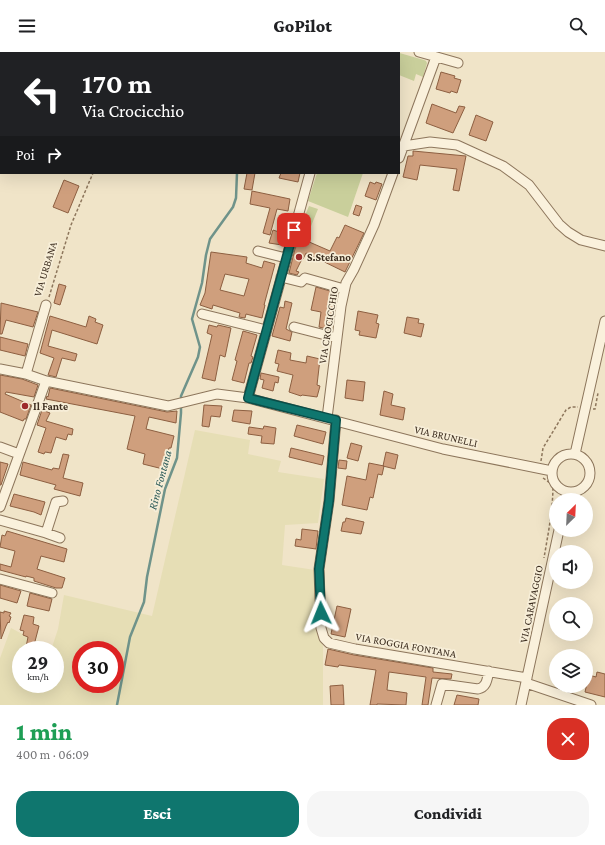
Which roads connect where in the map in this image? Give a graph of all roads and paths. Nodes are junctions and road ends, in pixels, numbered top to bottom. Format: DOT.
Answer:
graph roads {
  1 [pos="419,52"];
  2 [pos="436,57"];
  3 [pos="458,63"];
  4 [pos="404,146"];
  5 [pos="400,156"];
  6 [pos="93,174"];
  7 [pos="310,174"];
  8 [pos="394,174"];
  9 [pos="605,246"];
  10 [pos="258,251"];
  11 [pos="286,258"];
  12 [pos="281,277"];
  13 [pos="344,289"];
  14 [pos="46,305"];
  15 [pos="202,314"];
  16 [pos="605,321"];
  17 [pos="294,328"];
  18 [pos="266,330"];
  19 [pos="337,338"];
  20 [pos="0,369"];
  21 [pos="26,374"];
  22 [pos="46,381"];
  23 [pos="599,388"];
  24 [pos="248,398"];
  25 [pos="586,408"];
  26 [pos="332,419"];
  27 [pos="0,447"];
  28 [pos="19,454"];
  29 [pos="575,454"];
  30 [pos="541,468"];
  31 [pos="552,471"];
  32 [pos="2,492"];
  33 [pos="564,493"];
  34 [pos="573,493"];
  35 [pos="63,501"];
  36 [pos="0,507"];
  37 [pos="0,520"];
  38 [pos="46,533"];
  39 [pos="558,537"];
  40 [pos="60,538"];
  41 [pos="542,564"];
  42 [pos="0,579"];
  43 [pos="52,593"];
  44 [pos="489,671"];
  45 [pos="526,680"];
  46 [pos="436,705"];
  47 [pos="521,705"];
  48 [pos="591,705"];
  1 -- 2 [label="street"];
  2 -- 3 [label="street"];
  2 -- 4 [label="street"];
  4 -- 5 [label="street"];
  4 -- 9 [label="street"];
  6 -- 14 [label="path, VIA URBANA"];
  7 -- 11 [label="street"];
  8 -- 13 [label="street, VIA CROCICCHIO"];
  10 -- 11 [label="street"];
  11 -- 12 [label="street"];
  12 -- 13 [label="street"];
  12 -- 18 [label="street"];
  13 -- 19 [label="street, VIA CROCICCHIO"];
  14 -- 21 [label="street, VIA URBANA"];
  15 -- 18 [label="street"];
  16 -- 25 [label="street"];
  17 -- 19 [label="street"];
  18 -- 24 [label="street"];
  19 -- 26 [label="street, VIA CROCICCHIO"];
  20 -- 21 [label="street"];
  21 -- 22 [label="street"];
  22 -- 24 [label="street"];
  22 -- 28 [label="street"];
  23 -- 25 [label="path"];
  24 -- 26 [label="street"];
  25 -- 29 [label="street"];
  25 -- 30 [label="path"];
  26 -- 30 [label="street, VIA BRUNELLI"];
  26 -- 44 [label="street, VIA ROGGIA FONTANA"];
  27 -- 28 [label="street"];
  28 -- 32 [label="street"];
  29 -- 31 [label="street"];
  29 -- 34 [label="street"];
  30 -- 31 [label="street, VIA BRUNELLI"];
  30 -- 41 [label="path"];
  31 -- 33 [label="street"];
  32 -- 36 [label="street"];
  35 -- 38 [label="street"];
  37 -- 38 [label="street"];
  38 -- 40 [label="street"];
  39 -- 45 [label="street, VIA CARAVAGGIO"];
  42 -- 43 [label="street"];
  44 -- 45 [label="street, VIA ROGGIA FONTANA"];
  44 -- 46 [label="street"];
  45 -- 47 [label="street, VIA CARAVAGGIO"];
  45 -- 48 [label="street"];
}
